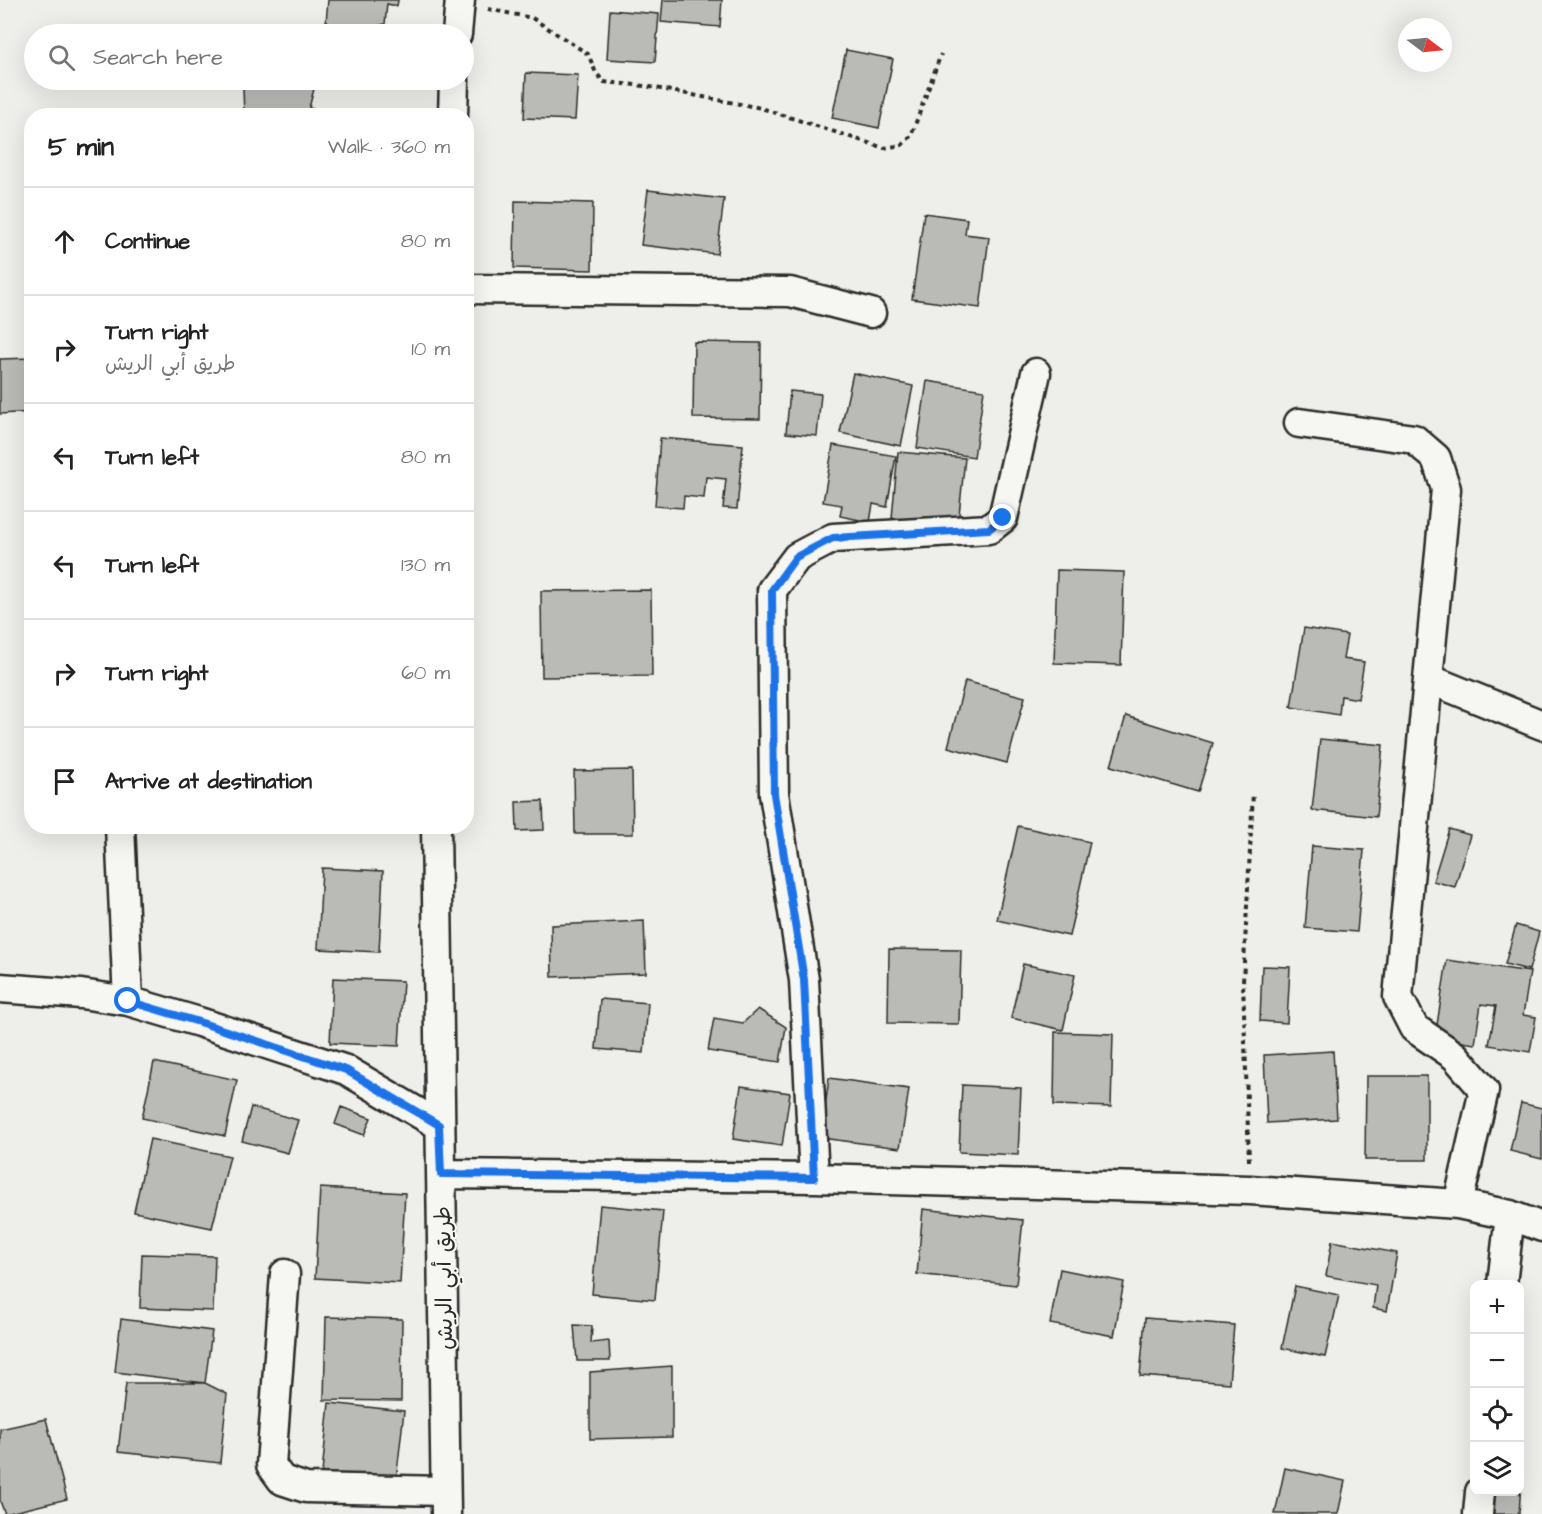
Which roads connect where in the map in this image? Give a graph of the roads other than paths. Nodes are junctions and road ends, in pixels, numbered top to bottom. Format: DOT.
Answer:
graph roads {
  1 [pos="460,1"];
  2 [pos="458,24"];
  3 [pos="454,90"];
  4 [pos="453,108"];
  5 [pos="474,289"];
  6 [pos="872,313"];
  7 [pos="1036,373"];
  8 [pos="1299,423"];
  9 [pos="1429,679"];
  10 [pos="1542,725"];
  11 [pos="120,834"];
  12 [pos="436,834"];
  13 [pos="0,988"];
  14 [pos="128,1001"];
  15 [pos="439,1125"];
  16 [pos="441,1174"];
  17 [pos="814,1178"];
  18 [pos="1458,1204"];
  19 [pos="1510,1215"];
  20 [pos="1542,1227"];
  21 [pos="285,1274"];
  22 [pos="1502,1280"];
  23 [pos="1480,1496"];
  24 [pos="445,1503"];
  25 [pos="1478,1514"];
  1 -- 2 [label="street"];
  3 -- 4 [label="street"];
  5 -- 6 [label="street"];
  7 -- 17 [label="street"];
  8 -- 9 [label="street"];
  9 -- 10 [label="street"];
  9 -- 18 [label="street"];
  11 -- 14 [label="street"];
  12 -- 15 [label="street, طريق أبي الريش"];
  13 -- 14 [label="street"];
  14 -- 15 [label="street"];
  15 -- 16 [label="street, طريق أبي الريش"];
  16 -- 17 [label="street"];
  16 -- 24 [label="street, طريق أبي الريش"];
  17 -- 18 [label="street"];
  18 -- 19 [label="street"];
  19 -- 20 [label="street"];
  19 -- 22 [label="street"];
  21 -- 24 [label="street"];
  23 -- 25 [label="street"];
}
